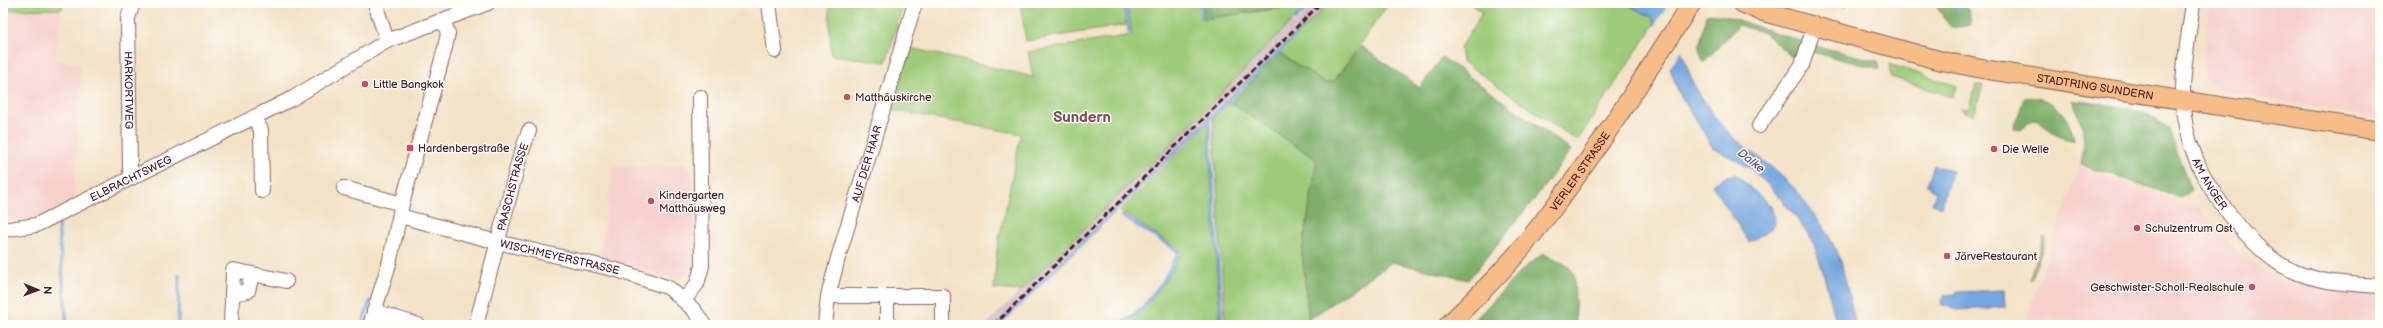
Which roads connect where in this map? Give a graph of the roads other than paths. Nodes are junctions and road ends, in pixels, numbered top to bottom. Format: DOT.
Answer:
graph roads {
  1 [pos="133,3"];
  2 [pos="375,3"];
  3 [pos="488,3"];
  4 [pos="770,3"];
  5 [pos="915,3"];
  6 [pos="1692,3"];
  7 [pos="1742,3"];
  8 [pos="1772,3"];
  9 [pos="2193,3"];
  10 [pos="1794,18"];
  11 [pos="443,20"];
  12 [pos="1815,24"];
  13 [pos="387,41"];
  14 [pos="775,51"];
  15 [pos="700,97"];
  16 [pos="2183,100"];
  17 [pos="254,117"];
  18 [pos="1759,126"];
  19 [pos="529,131"];
  20 [pos="2380,131"];
  21 [pos="133,178"];
  22 [pos="344,188"];
  23 [pos="262,191"];
  24 [pos="401,210"];
  25 [pos="3,230"];
  26 [pos="497,242"];
  27 [pos="252,274"];
  28 [pos="286,281"];
  29 [pos="2380,286"];
  30 [pos="232,294"];
  31 [pos="828,296"];
  32 [pos="887,296"];
  33 [pos="684,300"];
  34 [pos="374,311"];
  35 [pos="231,325"];
  36 [pos="370,325"];
  37 [pos="418,325"];
  38 [pos="476,325"];
  39 [pos="704,325"];
  40 [pos="825,325"];
  41 [pos="887,325"];
  42 [pos="943,325"];
  43 [pos="1448,325"];
  1 -- 21 [label="street, HARKORTWEG"];
  2 -- 13 [label="street"];
  3 -- 11 [label="street, ELBRACHTSWEG"];
  4 -- 14 [label="street"];
  5 -- 31 [label="street, AUF DER HAAR"];
  6 -- 43 [label="main road, VERLER STRASSE"];
  7 -- 10 [label="main road, STADTRING SUNDERN"];
  8 -- 10 [label="main road, STADTRING SUNDERN"];
  9 -- 16 [label="street, AM ANGER"];
  10 -- 12 [label="main road, STADTRING SUNDERN"];
  11 -- 13 [label="street, ELBRACHTSWEG"];
  11 -- 24 [label="street"];
  12 -- 16 [label="main road, STADTRING SUNDERN"];
  12 -- 18 [label="street"];
  13 -- 17 [label="street, ELBRACHTSWEG"];
  15 -- 33 [label="street"];
  16 -- 20 [label="main road, STADTRING SUNDERN"];
  16 -- 29 [label="street, AM ANGER"];
  17 -- 21 [label="street, ELBRACHTSWEG"];
  17 -- 23 [label="street"];
  19 -- 26 [label="street, PAASCHSTRASSE"];
  21 -- 25 [label="street, ELBRACHTSWEG"];
  22 -- 24 [label="street"];
  24 -- 26 [label="street, WISCHMEYERSTRASSE"];
  24 -- 34 [label="street"];
  26 -- 33 [label="street, WISCHMEYERSTRASSE"];
  26 -- 38 [label="street, PAASCHSTRASSE"];
  27 -- 28 [label="street"];
  27 -- 30 [label="street"];
  27 -- 30 [label="street"];
  30 -- 35 [label="street"];
  31 -- 32 [label="street"];
  31 -- 40 [label="street, AUF DER HAAR"];
  32 -- 41 [label="street"];
  32 -- 42 [label="street"];
  33 -- 39 [label="street, WISCHMEYERSTRASSE"];
  34 -- 36 [label="street"];
  34 -- 37 [label="street"];
}
